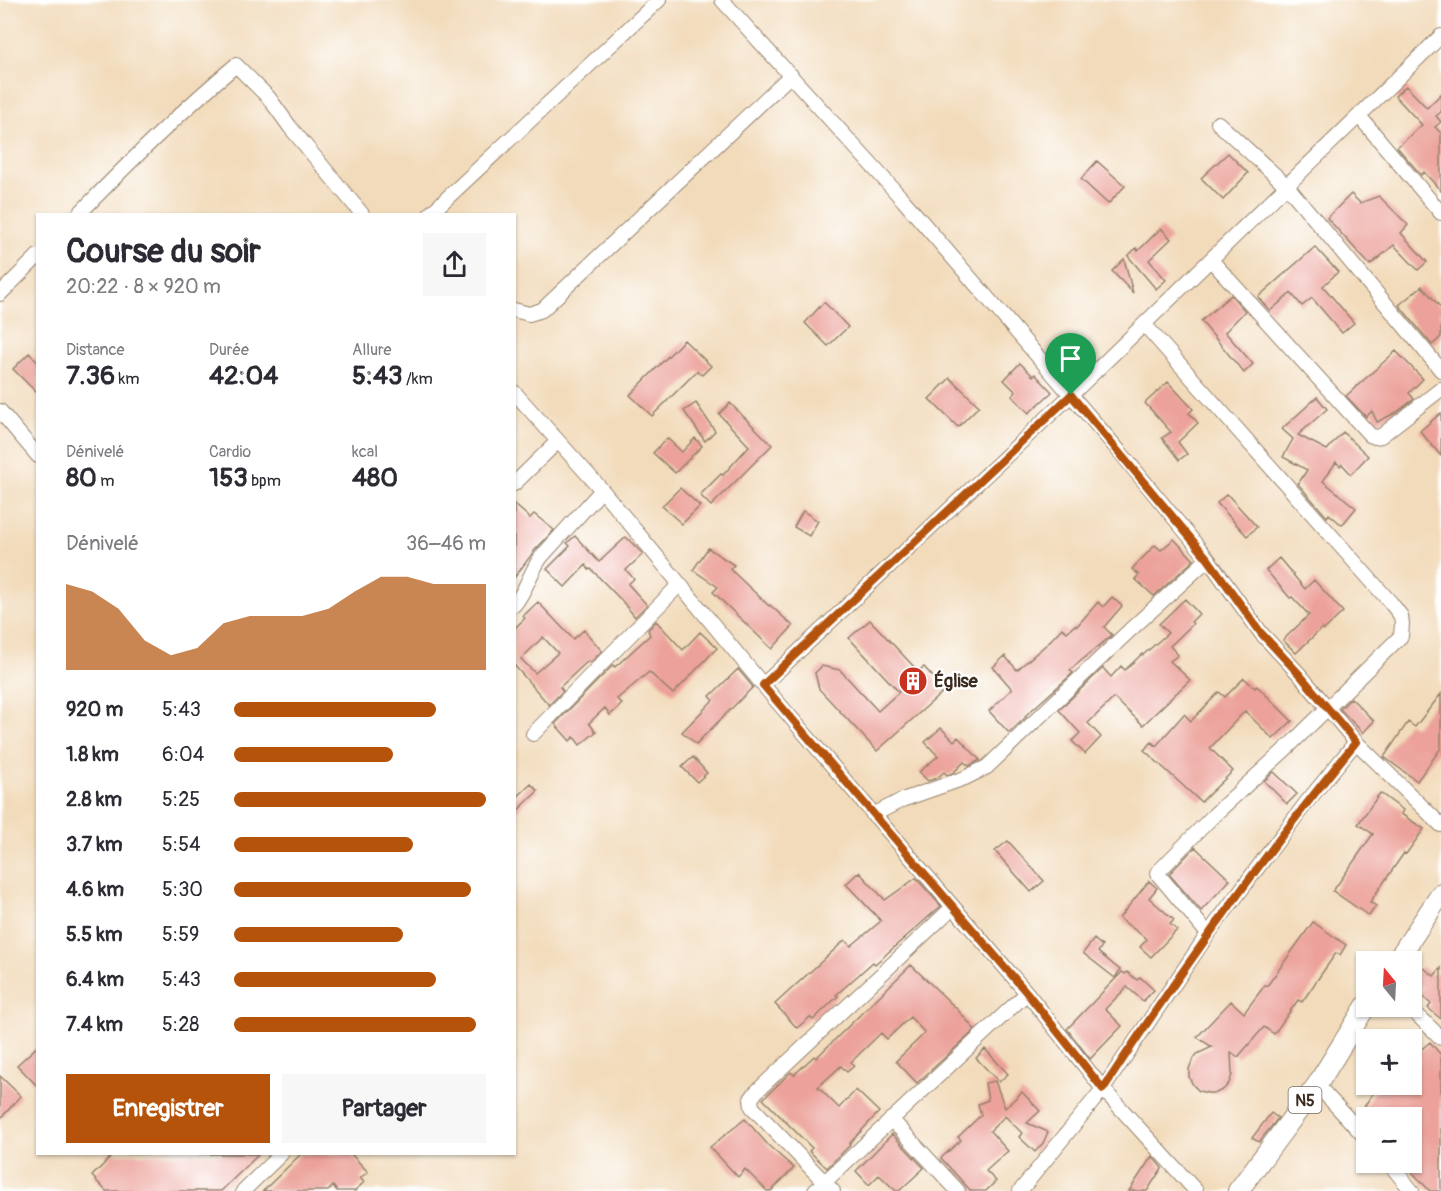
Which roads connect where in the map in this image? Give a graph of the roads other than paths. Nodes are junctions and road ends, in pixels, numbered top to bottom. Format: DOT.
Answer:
graph roads {
  1 [pos="659,0"];
  2 [pos="722,0"];
  3 [pos="1440,40"];
  4 [pos="791,75"];
  5 [pos="1359,116"];
  6 [pos="1218,123"];
  7 [pos="1287,186"];
  8 [pos="80,213"];
  9 [pos="361,213"];
  10 [pos="431,213"];
  11 [pos="1441,213"];
  12 [pos="36,258"];
  13 [pos="1211,260"];
  14 [pos="0,294"];
  15 [pos="516,311"];
  16 [pos="1144,324"];
  17 [pos="1441,370"];
  18 [pos="1441,389"];
  19 [pos="516,394"];
  20 [pos="1071,395"];
  21 [pos="0,411"];
  22 [pos="558,441"];
  23 [pos="36,454"];
  24 [pos="516,482"];
  25 [pos="602,490"];
  26 [pos="1208,559"];
  27 [pos="680,584"];
  28 [pos="516,602"];
  29 [pos="763,685"];
  30 [pos="1327,708"];
  31 [pos="533,734"];
  32 [pos="1356,742"];
  33 [pos="873,815"];
  34 [pos="1441,825"];
  35 [pos="1441,894"];
  36 [pos="952,908"];
  37 [pos="1208,934"];
  38 [pos="1403,951"];
  39 [pos="1027,993"];
  40 [pos="1359,1017"];
  41 [pos="1419,1017"];
  42 [pos="1441,1038"];
  43 [pos="1317,1085"];
  44 [pos="1103,1089"];
  45 [pos="891,1119"];
  46 [pos="1356,1127"];
  47 [pos="280,1155"];
  48 [pos="1398,1173"];
  49 [pos="824,1188"];
  50 [pos="243,1191"];
  51 [pos="958,1191"];
  52 [pos="1020,1191"];
  53 [pos="1196,1191"];
  54 [pos="1238,1191"];
  55 [pos="1412,1191"];
  1 -- 10 [label="street"];
  2 -- 4 [label="street"];
  3 -- 5 [label="street"];
  4 -- 15 [label="street"];
  4 -- 20 [label="street"];
  5 -- 7 [label="street"];
  5 -- 11 [label="street"];
  6 -- 7 [label="street"];
  7 -- 13 [label="street"];
  7 -- 17 [label="street"];
  8 -- 9 [label="street"];
  12 -- 14 [label="street"];
  13 -- 16 [label="street"];
  13 -- 18 [label="street"];
  16 -- 20 [label="street"];
  16 -- 30 [label="street"];
  19 -- 22 [label="street"];
  20 -- 26 [label="street"];
  20 -- 29 [label="street"];
  21 -- 23 [label="street"];
  22 -- 24 [label="street"];
  22 -- 25 [label="street"];
  25 -- 27 [label="street"];
  25 -- 28 [label="street"];
  26 -- 30 [label="street"];
  26 -- 33 [label="street"];
  27 -- 29 [label="street"];
  27 -- 31 [label="street"];
  29 -- 33 [label="street"];
  30 -- 32 [label="street"];
  30 -- 37 [label="street"];
  32 -- 34 [label="street"];
  32 -- 37 [label="street"];
  33 -- 36 [label="street"];
  35 -- 38 [label="highway"];
  36 -- 39 [label="street"];
  36 -- 49 [label="street"];
  37 -- 44 [label="street"];
  39 -- 44 [label="street"];
  39 -- 45 [label="street"];
  40 -- 43 [label="highway, N5"];
  41 -- 42 [label="street"];
  43 -- 46 [label="street"];
  43 -- 54 [label="highway, N5"];
  44 -- 52 [label="street"];
  44 -- 53 [label="street"];
  45 -- 49 [label="street"];
  45 -- 51 [label="street"];
  47 -- 50 [label="street"];
  48 -- 55 [label="street"];
}
